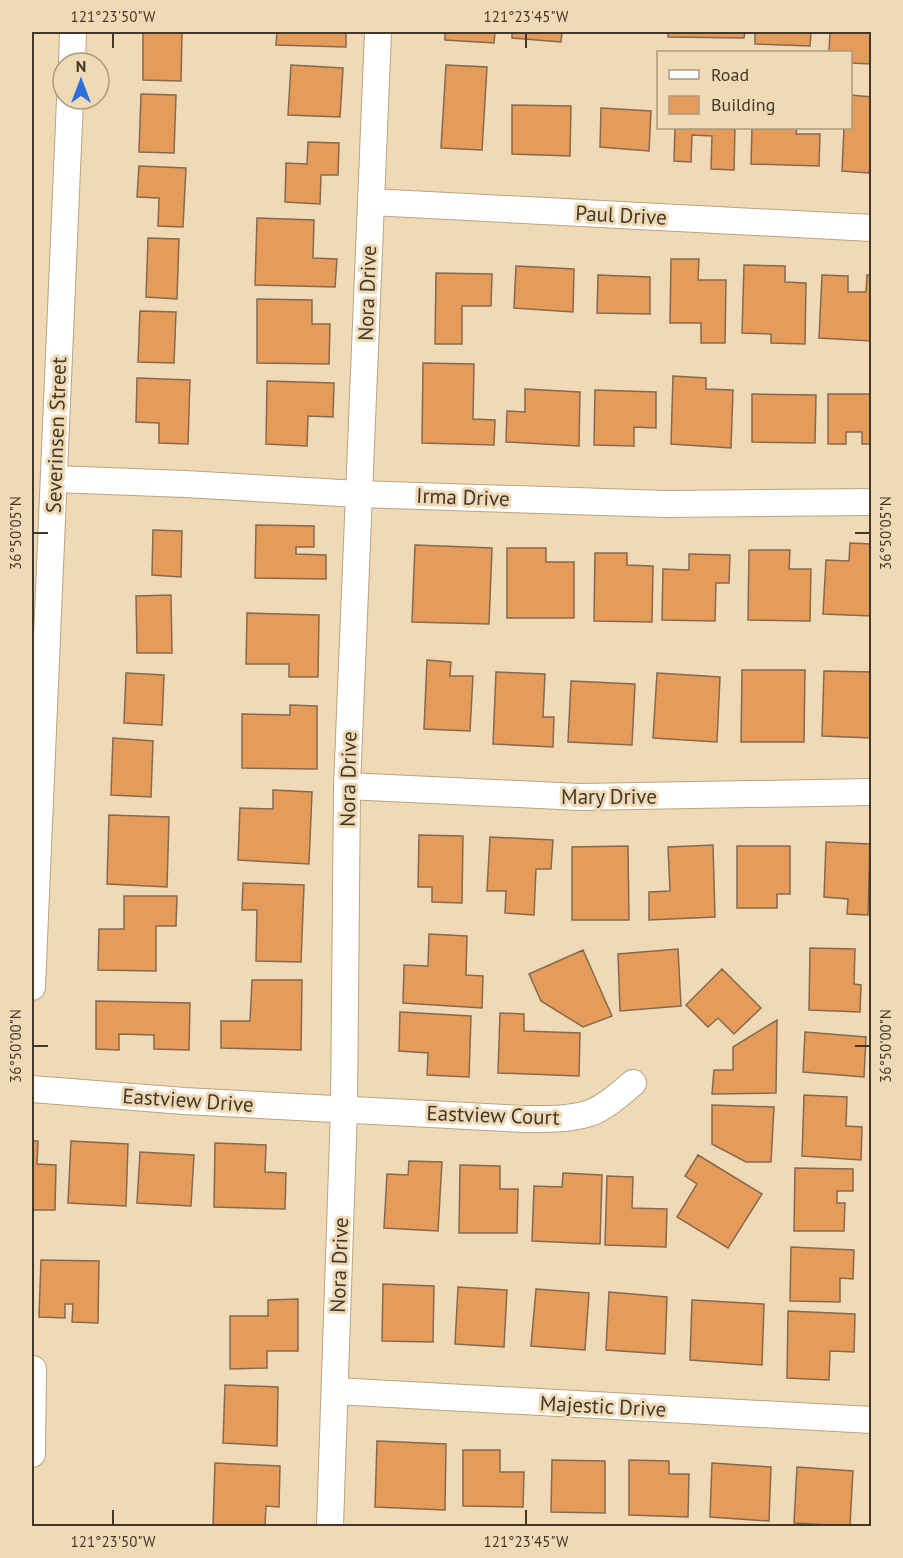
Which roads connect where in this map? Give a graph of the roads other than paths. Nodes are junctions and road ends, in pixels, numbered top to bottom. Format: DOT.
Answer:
graph roads {
  1 [pos="73,32"];
  2 [pos="378,32"];
  3 [pos="72,51"];
  4 [pos="70,111"];
  5 [pos="371,202"];
  6 [pos="872,228"];
  7 [pos="55,479"];
  8 [pos="358,494"];
  9 [pos="872,502"];
  10 [pos="348,786"];
  11 [pos="872,792"];
  12 [pos="32,987"];
  13 [pos="633,1083"];
  14 [pos="32,1089"];
  15 [pos="344,1109"];
  16 [pos="32,1369"];
  17 [pos="335,1391"];
  18 [pos="872,1420"];
  19 [pos="32,1454"];
  20 [pos="330,1527"];
  1 -- 3 [label="street"];
  2 -- 5 [label="street, Nora Drive"];
  4 -- 7 [label="street, Severinsen Street"];
  5 -- 6 [label="street, Paul Drive"];
  5 -- 8 [label="street, Nora Drive"];
  7 -- 8 [label="street, Irma Drive"];
  7 -- 12 [label="street, Severinsen Street"];
  8 -- 9 [label="street, Irma Drive"];
  8 -- 10 [label="street, Nora Drive"];
  10 -- 11 [label="street, Mary Drive"];
  10 -- 15 [label="street, Nora Drive"];
  13 -- 15 [label="street, Eastview Court"];
  14 -- 15 [label="street, Eastview Drive"];
  15 -- 17 [label="street, Nora Drive"];
  16 -- 19 [label="street"];
  17 -- 18 [label="street, Majestic Drive"];
  17 -- 20 [label="street, Nora Drive"];
}
